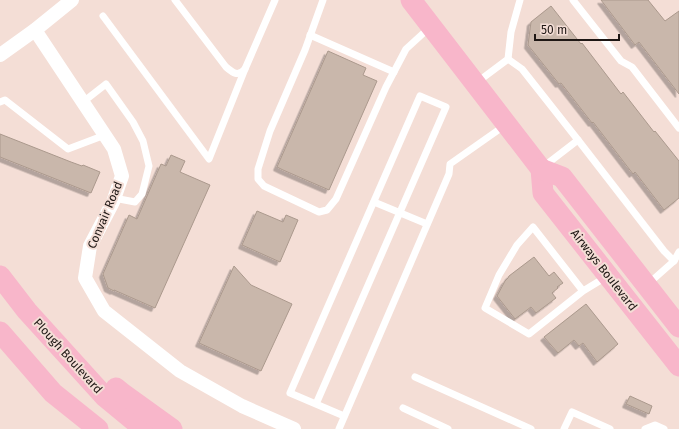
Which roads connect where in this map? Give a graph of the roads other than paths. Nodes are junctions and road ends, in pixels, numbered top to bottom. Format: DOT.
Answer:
graph roads {
  1 [pos="72,0"];
  2 [pos="176,0"];
  3 [pos="275,0"];
  4 [pos="323,0"];
  5 [pos="411,0"];
  6 [pos="573,0"];
  7 [pos="521,1"];
  8 [pos="103,16"];
  9 [pos="431,26"];
  10 [pos="35,30"];
  11 [pos="310,35"];
  12 [pos="0,55"];
  13 [pos="508,59"];
  14 [pos="245,69"];
  15 [pos="394,72"];
  16 [pos="475,84"];
  17 [pos="0,102"];
  18 [pos="83,102"];
  19 [pos="506,124"];
  20 [pos="679,128"];
  21 [pos="105,135"];
  22 [pos="578,140"];
  23 [pos="541,169"];
  24 [pos="114,198"];
  25 [pos="374,202"];
  26 [pos="400,213"];
  27 [pos="427,224"];
  28 [pos="679,252"];
  29 [pos="628,261"];
  30 [pos="674,261"];
  31 [pos="0,276"];
  32 [pos="608,276"];
  33 [pos="646,285"];
  34 [pos="583,291"];
  35 [pos="27,311"];
  36 [pos="679,327"];
  37 [pos="0,332"];
  38 [pos="679,366"];
  39 [pos="415,377"];
  40 [pos="53,393"];
  41 [pos="316,404"];
  42 [pos="403,408"];
  43 [pos="344,416"];
  44 [pos="85,429"];
  45 [pos="98,429"];
  46 [pos="144,429"];
  47 [pos="172,429"];
  48 [pos="294,429"];
  49 [pos="339,429"];
  50 [pos="448,429"];
  51 [pos="531,429"];
  52 [pos="564,429"];
  53 [pos="610,429"];
  54 [pos="645,429"];
  55 [pos="664,429"];
  1 -- 10 [label="street"];
  2 -- 14 [label="lane"];
  3 -- 14 [label="lane"];
  4 -- 11 [label="lane"];
  5 -- 9 [label="main road"];
  6 -- 20 [label="lane"];
  7 -- 13 [label="lane"];
  8 -- 14 [label="lane"];
  9 -- 15 [label="lane"];
  9 -- 16 [label="main road"];
  10 -- 12 [label="street"];
  10 -- 18 [label="street, Convair Road"];
  11 -- 15 [label="lane"];
  11 -- 15 [label="lane"];
  13 -- 16 [label="lane"];
  13 -- 22 [label="lane"];
  16 -- 19 [label="main road"];
  17 -- 21 [label="lane"];
  18 -- 21 [label="street, Convair Road"];
  18 -- 24 [label="lane"];
  19 -- 23 [label="main road"];
  19 -- 27 [label="lane"];
  21 -- 24 [label="street, Convair Road"];
  22 -- 23 [label="lane"];
  22 -- 30 [label="lane"];
  23 -- 29 [label="main road, Airways Boulevard"];
  23 -- 32 [label="main road, Airways Boulevard"];
  24 -- 48 [label="street, Convair Road"];
  25 -- 26 [label="lane"];
  25 -- 26 [label="lane"];
  25 -- 41 [label="lane"];
  26 -- 27 [label="lane"];
  26 -- 41 [label="lane"];
  27 -- 43 [label="lane"];
  28 -- 30 [label="lane"];
  29 -- 32 [label="street"];
  29 -- 33 [label="main road, Airways Boulevard"];
  30 -- 33 [label="lane"];
  31 -- 35 [label="main road, Plough Boulevard"];
  32 -- 34 [label="lane"];
  32 -- 38 [label="main road, Airways Boulevard"];
  33 -- 36 [label="main road, Airways Boulevard"];
  34 -- 34 [label="lane"];
  35 -- 46 [label="main road, Plough Boulevard"];
  35 -- 47 [label="main road"];
  37 -- 40 [label="main road"];
  39 -- 51 [label="lane"];
  40 -- 44 [label="main road"];
  40 -- 45 [label="main road"];
  41 -- 43 [label="lane"];
  42 -- 50 [label="lane"];
  43 -- 49 [label="lane"];
  52 -- 53 [label="lane"];
  54 -- 55 [label="lane"];
}
